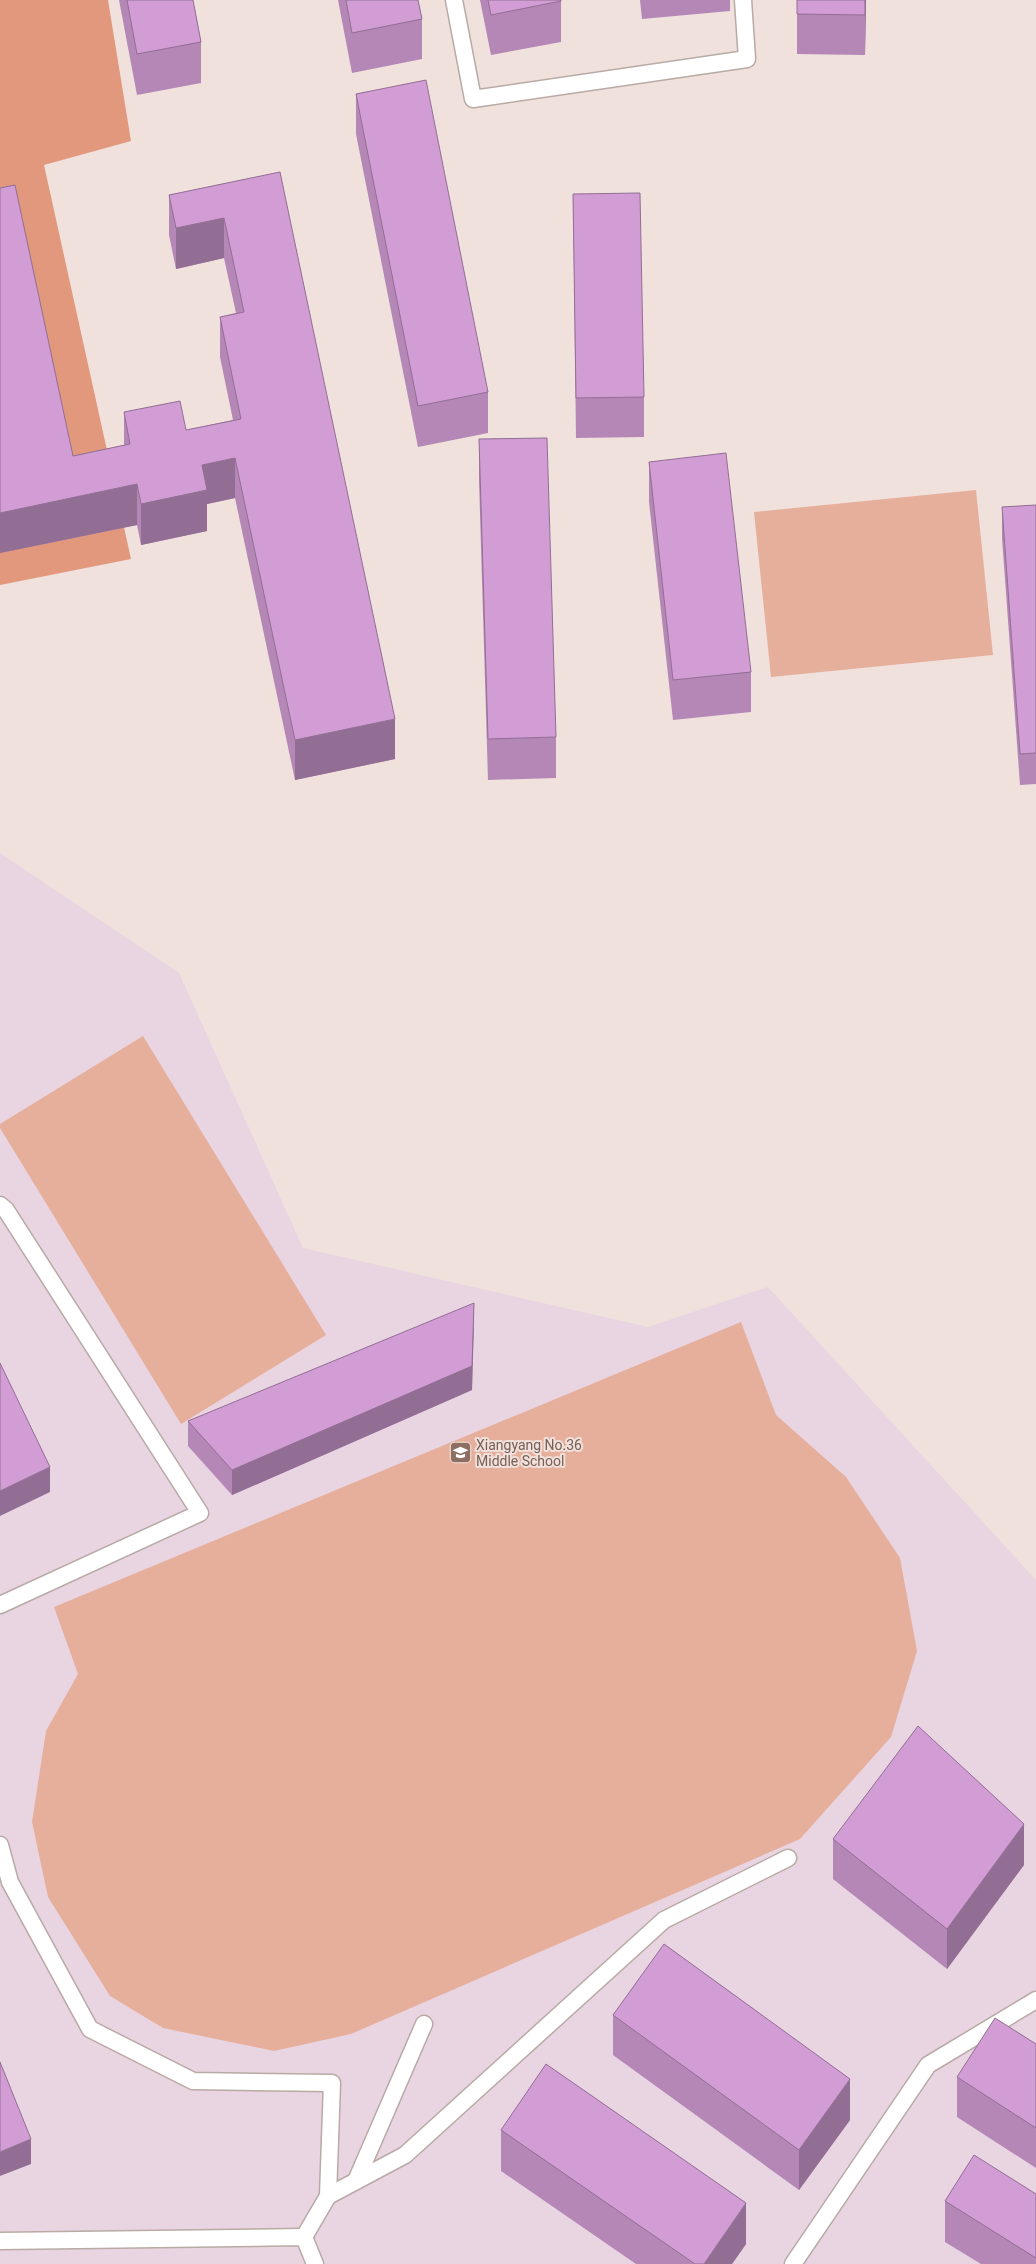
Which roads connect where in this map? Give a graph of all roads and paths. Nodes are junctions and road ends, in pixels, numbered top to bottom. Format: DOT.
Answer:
graph roads {
  1 [pos="454,0"];
  2 [pos="743,0"];
  3 [pos="0,1205"];
  4 [pos="0,1605"];
  5 [pos="0,1845"];
  6 [pos="788,1858"];
  7 [pos="1036,2000"];
  8 [pos="424,2024"];
  9 [pos="356,2181"];
  10 [pos="328,2196"];
  11 [pos="304,2237"];
  12 [pos="0,2241"];
  13 [pos="315,2264"];
  14 [pos="793,2264"];
  1 -- 2 [label="lane"];
  3 -- 4 [label="lane"];
  5 -- 10 [label="lane"];
  6 -- 9 [label="lane"];
  7 -- 14 [label="lane"];
  8 -- 9 [label="lane"];
  9 -- 10 [label="lane"];
  10 -- 11 [label="lane"];
  11 -- 12 [label="lane"];
  11 -- 13 [label="lane"];
}
